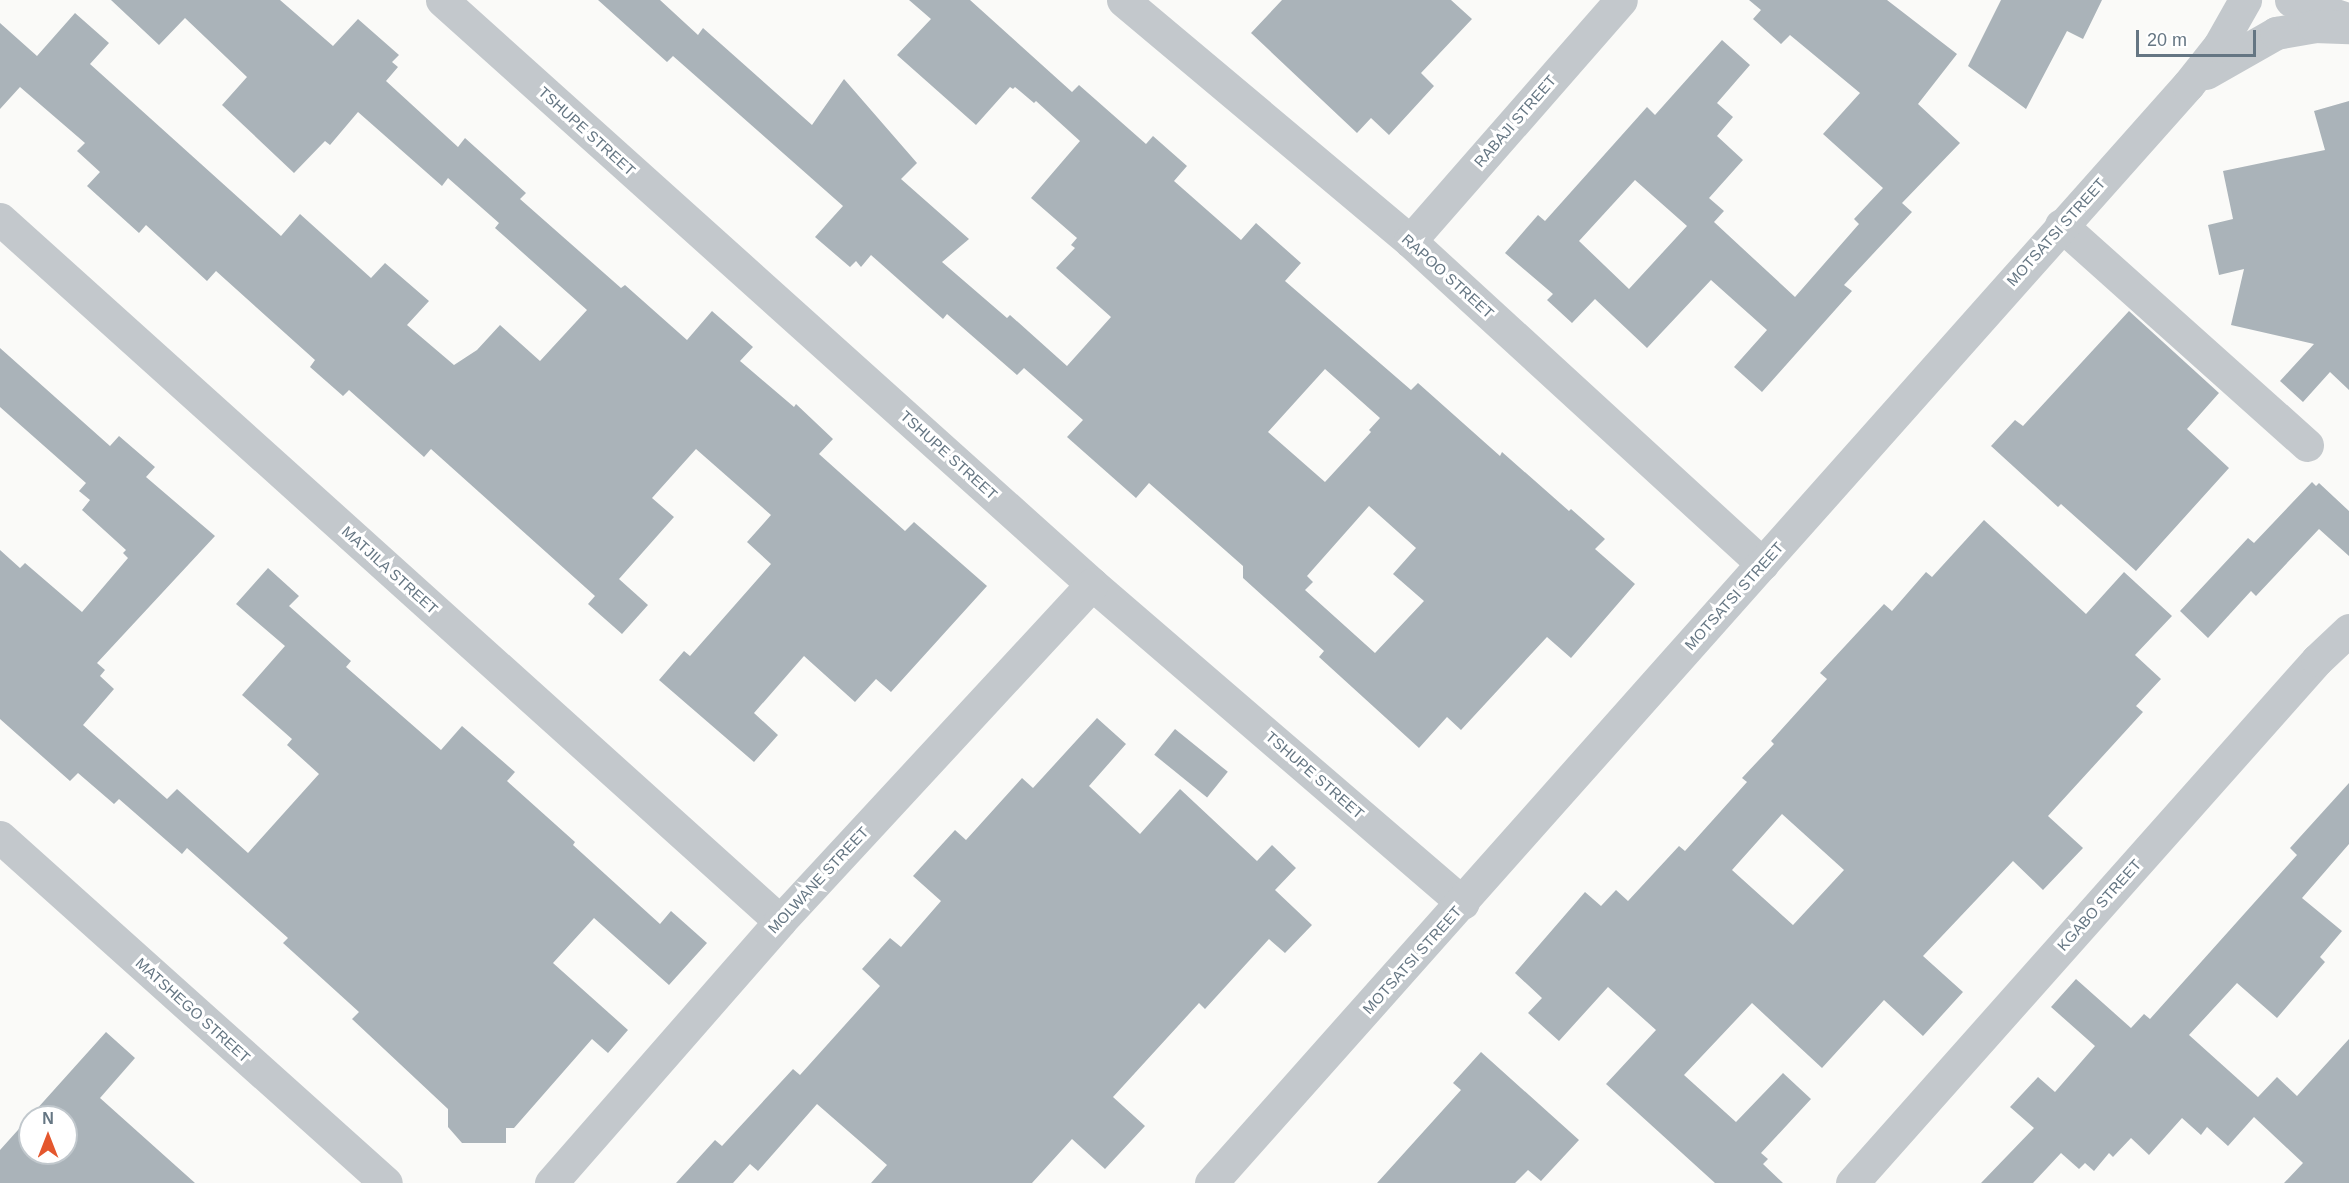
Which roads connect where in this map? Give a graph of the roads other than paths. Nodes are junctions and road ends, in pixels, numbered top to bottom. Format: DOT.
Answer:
graph roads {
  1 [pos="442,0"];
  2 [pos="1123,0"];
  3 [pos="1621,0"];
  4 [pos="2246,0"];
  5 [pos="2291,0"];
  6 [pos="2335,0"];
  7 [pos="2349,10"];
  8 [pos="2349,19"];
  9 [pos="2349,27"];
  10 [pos="2188,85"];
  11 [pos="0,219"];
  12 [pos="2061,225"];
  13 [pos="1410,241"];
  14 [pos="2307,445"];
  15 [pos="1763,564"];
  16 [pos="1092,584"];
  17 [pos="2349,630"];
  18 [pos="0,837"];
  19 [pos="1462,903"];
  20 [pos="780,921"];
  21 [pos="386,1183"];
  22 [pos="551,1183"];
  23 [pos="1211,1183"];
  24 [pos="1852,1183"];
  1 -- 16 [label="street, TSHUPE STREET"];
  2 -- 13 [label="street, RAPOO STREET"];
  3 -- 13 [label="street, RABAJI STREET"];
  4 -- 10 [label="street, MOTSATSI STREET"];
  5 -- 8 [label="street"];
  6 -- 7 [label="street"];
  9 -- 10 [label="street"];
  10 -- 12 [label="street, MOTSATSI STREET"];
  11 -- 20 [label="street, MATJILA STREET"];
  12 -- 14 [label="street"];
  12 -- 15 [label="street, MOTSATSI STREET"];
  13 -- 15 [label="street, RAPOO STREET"];
  15 -- 19 [label="street, MOTSATSI STREET"];
  16 -- 19 [label="street, TSHUPE STREET"];
  16 -- 20 [label="street, MOLWANE STREET"];
  17 -- 24 [label="street, KGABO STREET"];
  18 -- 21 [label="street, MATSHEGO STREET"];
  19 -- 23 [label="street, MOTSATSI STREET"];
  20 -- 22 [label="street, MOLWANE STREET"];
}
